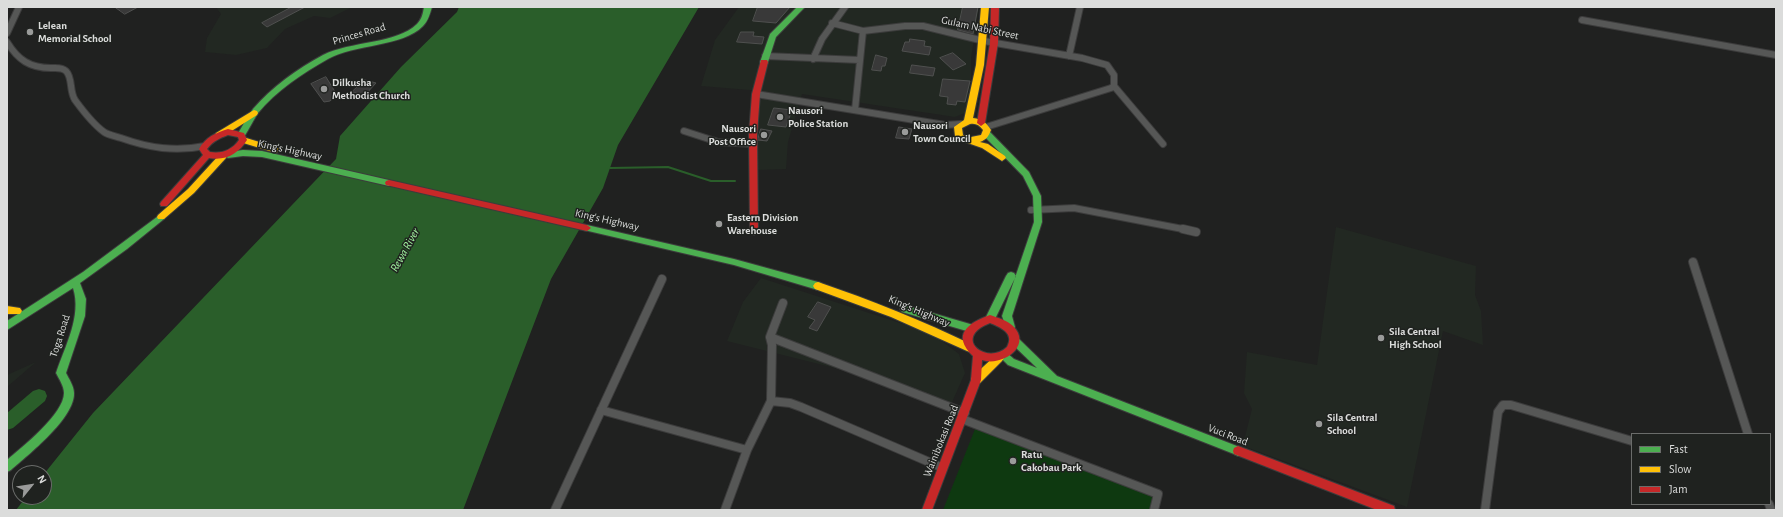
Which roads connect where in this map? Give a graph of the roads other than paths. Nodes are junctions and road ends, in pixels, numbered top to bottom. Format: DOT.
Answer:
graph roads {
  1 [pos="19,7"];
  2 [pos="428,7"];
  3 [pos="801,7"];
  4 [pos="845,7"];
  5 [pos="985,7"];
  6 [pos="995,7"];
  7 [pos="1080,7"];
  8 [pos="1582,20"];
  9 [pos="832,23"];
  10 [pos="863,31"];
  11 [pos="7,33"];
  12 [pos="984,41"];
  13 [pos="7,42"];
  14 [pos="994,43"];
  15 [pos="1776,55"];
  16 [pos="765,56"];
  17 [pos="1069,56"];
  18 [pos="813,59"];
  19 [pos="860,60"];
  20 [pos="1114,86"];
  21 [pos="756,94"];
  22 [pos="855,110"];
  23 [pos="254,113"];
  24 [pos="964,122"];
  25 [pos="945,125"];
  26 [pos="984,128"];
  27 [pos="684,131"];
  28 [pos="219,134"];
  29 [pos="960,136"];
  30 [pos="242,138"];
  31 [pos="969,141"];
  32 [pos="753,144"];
  33 [pos="1163,144"];
  34 [pos="205,146"];
  35 [pos="207,155"];
  36 [pos="225,156"];
  37 [pos="320,165"];
  38 [pos="1034,210"];
  39 [pos="624,232"];
  40 [pos="754,232"];
  41 [pos="1196,232"];
  42 [pos="1693,262"];
  43 [pos="662,278"];
  44 [pos="76,283"];
  45 [pos="782,303"];
  46 [pos="7,310"];
  47 [pos="17,311"];
  48 [pos="7,317"];
  49 [pos="990,319"];
  50 [pos="7,326"];
  51 [pos="1010,327"];
  52 [pos="970,328"];
  53 [pos="770,337"];
  54 [pos="1015,342"];
  55 [pos="970,348"];
  56 [pos="978,355"];
  57 [pos="1001,357"];
  58 [pos="976,380"];
  59 [pos="1058,382"];
  60 [pos="771,401"];
  61 [pos="601,410"];
  62 [pos="964,416"];
  63 [pos="1748,433"];
  64 [pos="1631,441"];
  65 [pos="747,450"];
  66 [pos="7,466"];
  67 [pos="942,468"];
  68 [pos="556,510"];
  69 [pos="725,510"];
  70 [pos="927,510"];
  71 [pos="1154,510"];
  72 [pos="1390,510"];
  73 [pos="1485,510"];
  1 -- 11 [label="street"];
  2 -- 23 [label="main road, Princes Road"];
  3 -- 16 [label="main road"];
  4 -- 9 [label="street"];
  5 -- 12 [label="main road"];
  6 -- 14 [label="main road"];
  7 -- 17 [label="street"];
  8 -- 15 [label="street"];
  9 -- 10 [label="street, Gulam Nabi Street"];
  9 -- 18 [label="street"];
  10 -- 12 [label="street, Gulam Nabi Street"];
  10 -- 19 [label="street"];
  12 -- 14 [label="street, Gulam Nabi Street"];
  12 -- 24 [label="main road"];
  13 -- 34 [label="street"];
  14 -- 17 [label="street, Gulam Nabi Street"];
  14 -- 26 [label="main road"];
  16 -- 18 [label="street"];
  16 -- 21 [label="main road"];
  17 -- 20 [label="street, Gulam Nabi Street"];
  18 -- 19 [label="street"];
  19 -- 22 [label="street"];
  20 -- 26 [label="street"];
  20 -- 33 [label="street"];
  21 -- 22 [label="street"];
  21 -- 32 [label="main road"];
  22 -- 25 [label="street"];
  23 -- 28 [label="main road, Princes Road"];
  23 -- 30 [label="main road, Princes Road"];
  24 -- 25 [label="street"];
  24 -- 26 [label="main road"];
  24 -- 29 [label="main road"];
  25 -- 29 [label="street"];
  26 -- 31 [label="main road"];
  26 -- 38 [label="main road"];
  27 -- 32 [label="street"];
  28 -- 30 [label="main road, King's Highway"];
  28 -- 34 [label="main road, Princes Road"];
  29 -- 31 [label="main road"];
  30 -- 36 [label="main road, Princes Road"];
  30 -- 37 [label="main road, King's Highway"];
  31 -- 38 [label="main road"];
  32 -- 40 [label="main road"];
  34 -- 35 [label="main road"];
  35 -- 36 [label="main road, King's Highway"];
  35 -- 47 [label="main road"];
  36 -- 37 [label="main road, King's Highway"];
  36 -- 44 [label="main road"];
  37 -- 39 [label="main road, King's Highway"];
  38 -- 41 [label="street"];
  38 -- 49 [label="main road"];
  38 -- 51 [label="main road"];
  39 -- 52 [label="main road, King's Highway"];
  39 -- 55 [label="main road, King's Highway"];
  42 -- 63 [label="street"];
  43 -- 61 [label="street"];
  44 -- 50 [label="main road"];
  44 -- 66 [label="main road, Toga Road"];
  45 -- 53 [label="street"];
  46 -- 47 [label="main road"];
  47 -- 48 [label="main road"];
  49 -- 51 [label="main road"];
  49 -- 52 [label="main road"];
  51 -- 54 [label="main road"];
  52 -- 55 [label="main road"];
  53 -- 60 [label="street"];
  53 -- 62 [label="street"];
  54 -- 57 [label="main road"];
  54 -- 59 [label="main road, Vuci Road"];
  55 -- 56 [label="main road"];
  56 -- 57 [label="main road"];
  56 -- 58 [label="main road, Wainibokasi Road"];
  57 -- 58 [label="main road, Wainibokasi Road"];
  57 -- 59 [label="main road, Vuci Road"];
  58 -- 62 [label="main road, Wainibokasi Road"];
  59 -- 72 [label="main road, Vuci Road"];
  60 -- 65 [label="street"];
  60 -- 67 [label="street"];
  61 -- 65 [label="street"];
  61 -- 68 [label="street"];
  62 -- 67 [label="main road, Wainibokasi Road"];
  62 -- 71 [label="street"];
  64 -- 73 [label="street"];
  65 -- 69 [label="street"];
  67 -- 70 [label="main road, Wainibokasi Road"];
}
